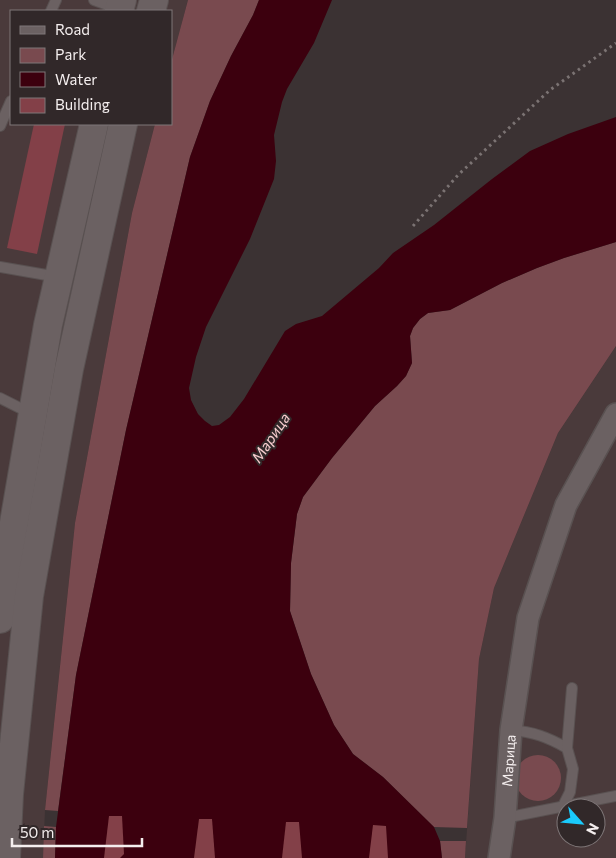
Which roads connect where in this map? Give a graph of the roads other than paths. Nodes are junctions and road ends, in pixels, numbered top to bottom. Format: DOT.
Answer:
graph roads {
  1 [pos="94,0"];
  2 [pos="120,7"];
  3 [pos="10,103"];
  4 [pos="94,125"];
  5 [pos="123,125"];
  6 [pos="0,126"];
  7 [pos="0,267"];
  8 [pos="59,278"];
  9 [pos="0,398"];
  10 [pos="32,414"];
  11 [pos="616,414"];
  12 [pos="4,557"];
  13 [pos="34,564"];
  14 [pos="11,591"];
  15 [pos="0,618"];
  16 [pos="572,688"];
  17 [pos="511,730"];
  18 [pos="567,748"];
  19 [pos="567,798"];
  20 [pos="556,807"];
  21 [pos="505,818"];
  22 [pos="6,858"];
  23 [pos="500,858"];
  1 -- 2 [label="lane"];
  3 -- 6 [label="lane"];
  4 -- 8 [label="street"];
  5 -- 13 [label="street"];
  7 -- 8 [label="lane"];
  8 -- 10 [label="street"];
  9 -- 10 [label="lane"];
  10 -- 12 [label="street"];
  11 -- 17 [label="street, Марица"];
  12 -- 13 [label="street"];
  12 -- 14 [label="street"];
  13 -- 14 [label="street"];
  14 -- 15 [label="street"];
  14 -- 22 [label="street"];
  16 -- 18 [label="lane"];
  17 -- 18 [label="lane"];
  17 -- 21 [label="street, Марица"];
  18 -- 19 [label="lane"];
  20 -- 21 [label="lane"];
  21 -- 23 [label="street, Марица"];
}
